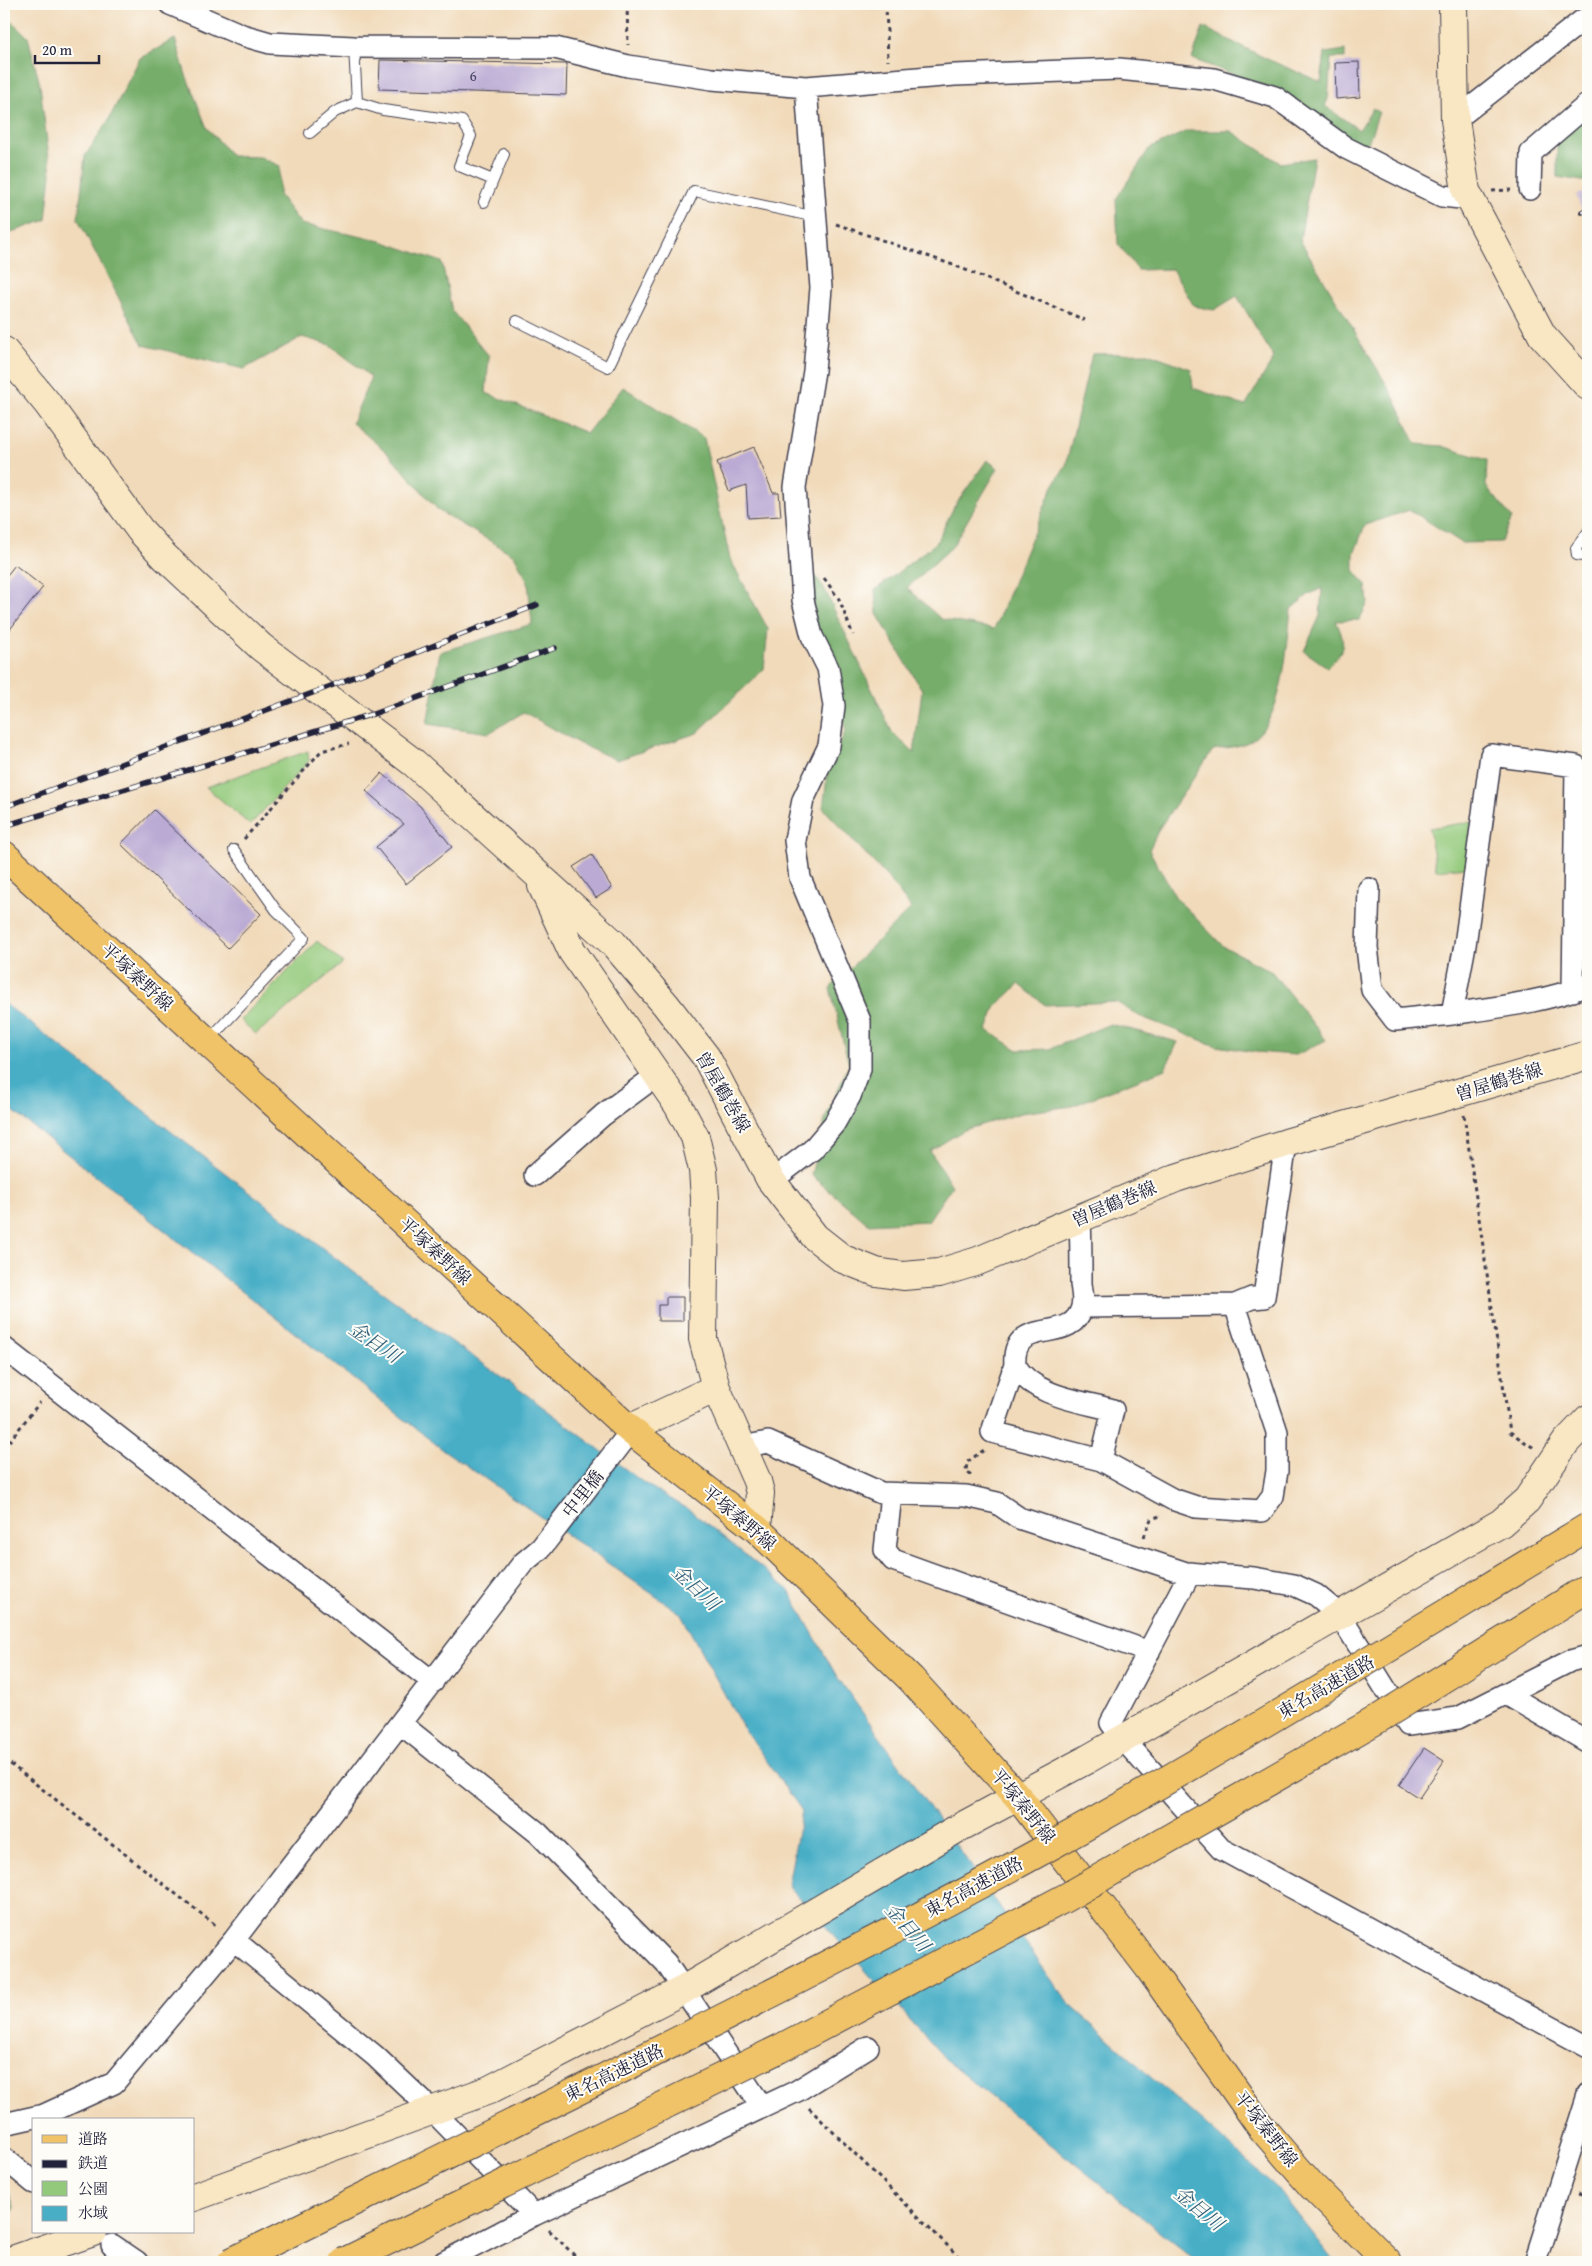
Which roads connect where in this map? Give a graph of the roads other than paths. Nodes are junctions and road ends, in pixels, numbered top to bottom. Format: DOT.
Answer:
graph roads {
  1 [pos="170,4"];
  2 [pos="1454,4"];
  3 [pos="1588,18"];
  4 [pos="354,47"];
  5 [pos="806,86"];
  6 [pos="357,102"];
  7 [pos="1588,104"];
  8 [pos="1456,120"];
  9 [pos="310,133"];
  10 [pos="504,154"];
  11 [pos="493,180"];
  12 [pos="1530,189"];
  13 [pos="1468,195"];
  14 [pos="484,202"];
  15 [pos="816,216"];
  16 [pos="517,321"];
  17 [pos="4,351"];
  18 [pos="1588,386"];
  19 [pos="1588,532"];
  20 [pos="1588,557"];
  21 [pos="234,850"];
  22 [pos="4,855"];
  23 [pos="539,878"];
  24 [pos="1369,890"];
  25 [pos="1581,988"];
  26 [pos="1452,1014"];
  27 [pos="207,1042"];
  28 [pos="1588,1055"];
  29 [pos="657,1075"];
  30 [pos="1286,1144"];
  31 [pos="535,1175"];
  32 [pos="770,1179"];
  33 [pos="1080,1218"];
  34 [pos="1235,1305"];
  35 [pos="1082,1307"];
  36 [pos="4,1348"];
  37 [pos="1015,1365"];
  38 [pos="716,1388"];
  39 [pos="1588,1419"];
  40 [pos="626,1435"];
  41 [pos="742,1447"];
  42 [pos="1101,1460"];
  43 [pos="891,1494"];
  44 [pos="1588,1527"];
  45 [pos="757,1529"];
  46 [pos="1190,1573"];
  47 [pos="1588,1588"];
  48 [pos="1339,1614"];
  49 [pos="1149,1652"];
  50 [pos="1588,1656"];
  51 [pos="433,1682"];
  52 [pos="1506,1694"];
  53 [pos="401,1724"];
  54 [pos="1123,1739"];
  55 [pos="1588,1742"];
  56 [pos="1018,1797"];
  57 [pos="234,1940"];
  58 [pos="683,1990"];
  59 [pos="868,2047"];
  60 [pos="1588,2047"];
  61 [pos="1588,2095"];
  62 [pos="762,2107"];
  63 [pos="433,2112"];
  64 [pos="4,2124"];
  65 [pos="4,2158"];
  66 [pos="32,2181"];
  67 [pos="195,2196"];
  68 [pos="534,2215"];
  69 [pos="103,2239"];
  70 [pos="21,2260"];
  71 [pos="137,2262"];
  72 [pos="231,2262"];
  73 [pos="344,2262"];
  74 [pos="444,2262"];
  75 [pos="1388,2262"];
  76 [pos="1535,2262"];
  1 -- 4 [label="street"];
  2 -- 8 [label="street"];
  3 -- 8 [label="street"];
  4 -- 5 [label="street"];
  4 -- 6 [label="lane"];
  5 -- 13 [label="street"];
  5 -- 15 [label="street"];
  6 -- 9 [label="lane"];
  6 -- 11 [label="lane"];
  7 -- 12 [label="street"];
  8 -- 13 [label="street"];
  10 -- 11 [label="lane"];
  11 -- 14 [label="lane"];
  13 -- 18 [label="street"];
  15 -- 16 [label="lane"];
  15 -- 32 [label="street"];
  17 -- 23 [label="street, 曽屋鶴巻線"];
  19 -- 20 [label="lane"];
  21 -- 27 [label="lane"];
  22 -- 27 [label="main road, 平塚秦野線"];
  23 -- 29 [label="street"];
  23 -- 32 [label="street, 曽屋鶴巻線"];
  24 -- 26 [label="street"];
  25 -- 26 [label="street"];
  25 -- 26 [label="street"];
  27 -- 40 [label="main road, 平塚秦野線"];
  28 -- 30 [label="street, 曽屋鶴巻線"];
  29 -- 31 [label="street"];
  29 -- 38 [label="street"];
  30 -- 33 [label="street, 曽屋鶴巻線"];
  30 -- 34 [label="street"];
  32 -- 33 [label="street, 曽屋鶴巻線"];
  33 -- 35 [label="street"];
  34 -- 35 [label="street"];
  34 -- 42 [label="street"];
  35 -- 37 [label="street"];
  36 -- 51 [label="street"];
  37 -- 42 [label="street"];
  37 -- 42 [label="street"];
  38 -- 40 [label="street"];
  38 -- 41 [label="street"];
  39 -- 48 [label="street"];
  40 -- 45 [label="main road, 平塚秦野線"];
  40 -- 51 [label="street, 中里橋"];
  41 -- 43 [label="street"];
  41 -- 45 [label="street"];
  43 -- 46 [label="street"];
  43 -- 49 [label="street"];
  44 -- 72 [label="main road, 東名高速道路, bridge"];
  45 -- 56 [label="main road, 平塚秦野線"];
  46 -- 48 [label="street"];
  46 -- 49 [label="street"];
  47 -- 73 [label="main road, bridge"];
  48 -- 52 [label="street"];
  48 -- 54 [label="street"];
  49 -- 54 [label="street"];
  50 -- 52 [label="street"];
  51 -- 53 [label="street, 中里橋"];
  52 -- 55 [label="street"];
  53 -- 57 [label="street, 中里橋"];
  53 -- 58 [label="street"];
  54 -- 56 [label="street"];
  54 -- 60 [label="street"];
  56 -- 58 [label="street"];
  56 -- 75 [label="main road, 平塚秦野線"];
  57 -- 63 [label="street"];
  57 -- 64 [label="street, 中里橋"];
  58 -- 62 [label="street"];
  58 -- 63 [label="street"];
  59 -- 62 [label="street"];
  61 -- 76 [label="street"];
  62 -- 68 [label="street"];
  63 -- 67 [label="street"];
  63 -- 68 [label="street"];
  65 -- 66 [label="street"];
  68 -- 74 [label="street"];
  69 -- 70 [label="street"];
  69 -- 71 [label="street"];
}
